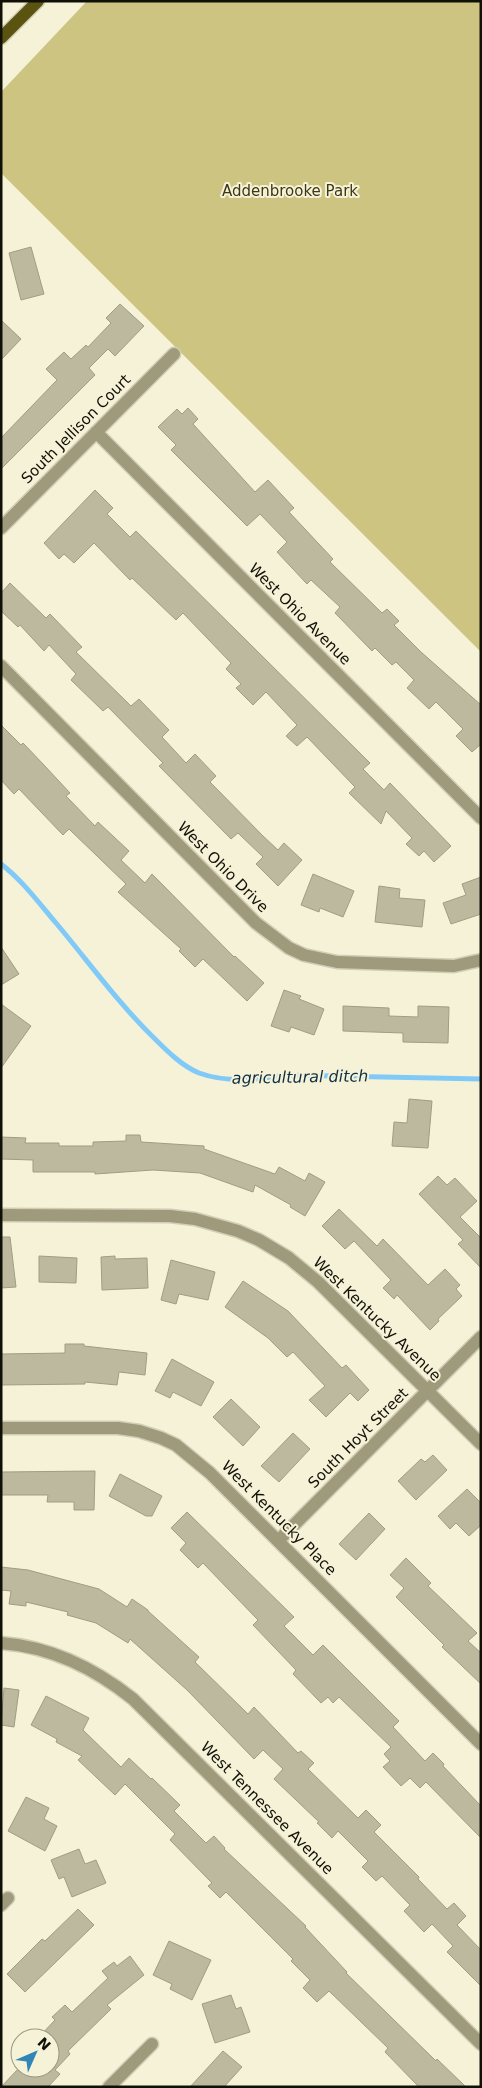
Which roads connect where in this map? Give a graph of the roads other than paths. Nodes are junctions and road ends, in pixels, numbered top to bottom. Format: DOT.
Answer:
graph roads {
  1 [pos="38,1"];
  2 [pos="1,38"];
  3 [pos="174,354"];
  4 [pos="96,432"];
  5 [pos="1,528"];
  6 [pos="1,666"];
  7 [pos="481,818"];
  8 [pos="481,960"];
  9 [pos="1,1215"];
  10 [pos="481,1337"];
  11 [pos="428,1391"];
  12 [pos="1,1428"];
  13 [pos="481,1444"];
  14 [pos="278,1540"];
  15 [pos="1,1642"];
  16 [pos="481,1744"];
  17 [pos="152,2044"];
  18 [pos="481,2044"];
  19 [pos="109,2087"];
  1 -- 2 [label="main road"];
  3 -- 4 [label="street, South Jellison Court"];
  4 -- 5 [label="street, South Jellison Court"];
  4 -- 7 [label="street, West Ohio Avenue"];
  6 -- 8 [label="street, West Ohio Drive"];
  9 -- 11 [label="street, West Kentucky Avenue"];
  10 -- 11 [label="street, South Hoyt Street"];
  11 -- 13 [label="street, West Kentucky Avenue"];
  11 -- 14 [label="street, South Hoyt Street"];
  12 -- 14 [label="street, West Kentucky Place"];
  14 -- 16 [label="street, West Kentucky Place"];
  15 -- 18 [label="street, West Tennessee Avenue"];
  17 -- 19 [label="street"];
}
